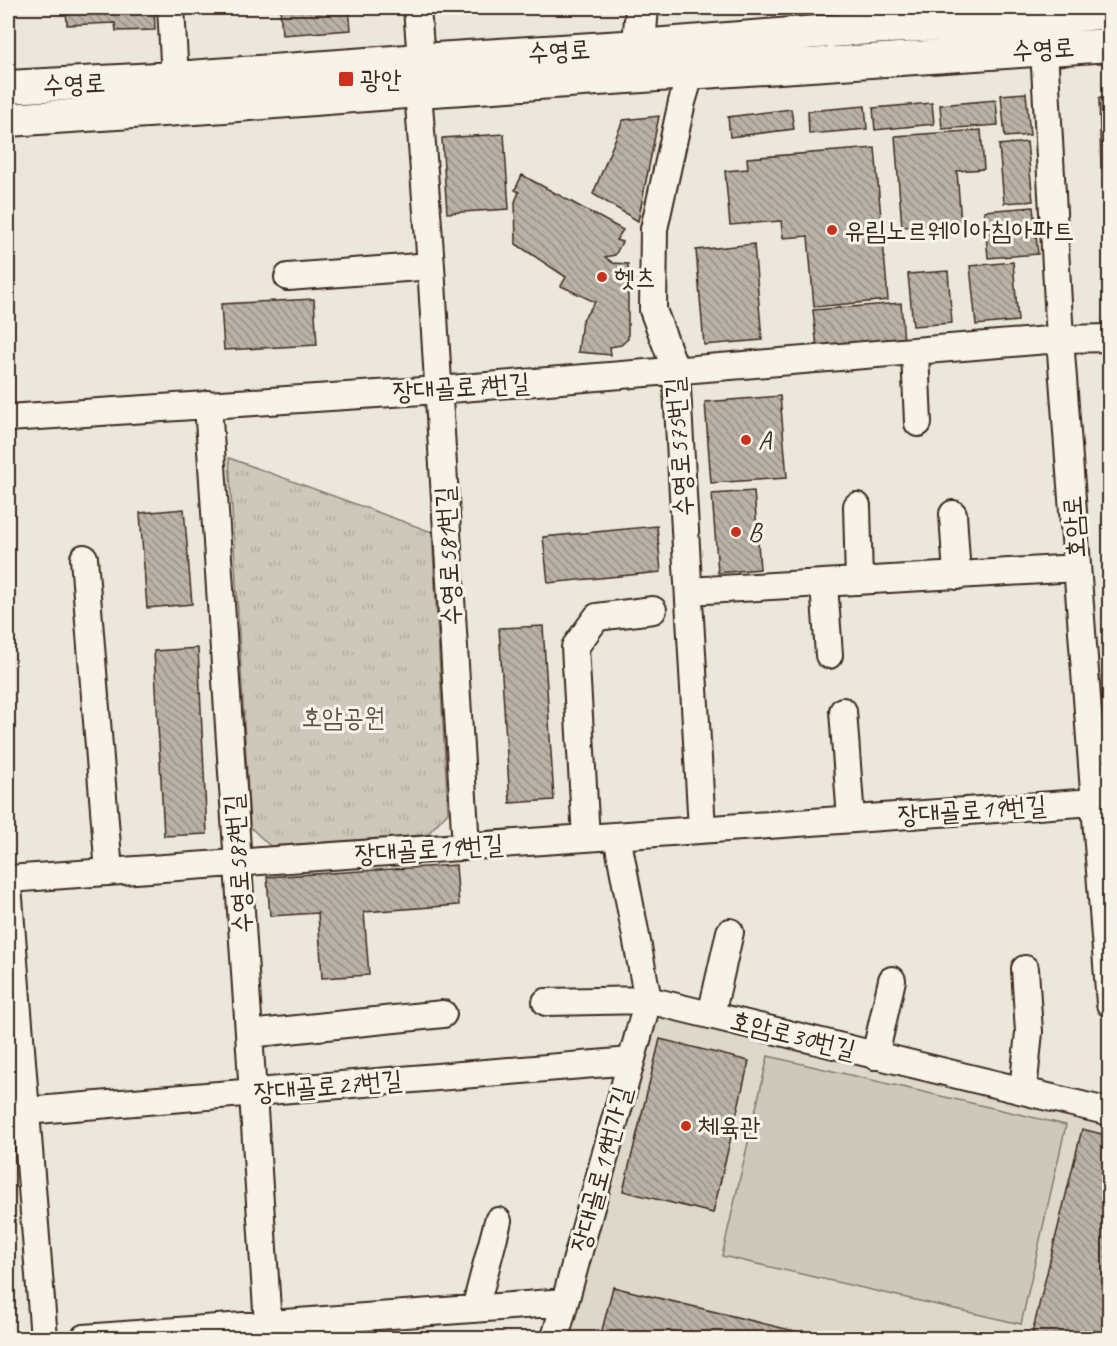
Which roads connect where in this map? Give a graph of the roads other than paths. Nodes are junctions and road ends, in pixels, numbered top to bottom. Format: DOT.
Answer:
graph roads {
  1 [pos="171,8"];
  2 [pos="417,8"];
  3 [pos="642,8"];
  4 [pos="1110,12"];
  5 [pos="874,18"];
  6 [pos="1110,45"];
  7 [pos="1044,49"];
  8 [pos="421,60"];
  9 [pos="637,61"];
  10 [pos="691,72"];
  11 [pos="175,78"];
  12 [pos="8,87"];
  13 [pos="418,91"];
  14 [pos="8,120"];
  15 [pos="431,266"];
  16 [pos="288,277"];
  17 [pos="1110,338"];
  18 [pos="1060,339"];
  19 [pos="915,352"];
  20 [pos="676,371"];
  21 [pos="438,390"];
  22 [pos="208,404"];
  23 [pos="8,418"];
  24 [pos="918,423"];
  25 [pos="857,506"];
  26 [pos="953,514"];
  27 [pos="84,558"];
  28 [pos="1077,568"];
  29 [pos="957,576"];
  30 [pos="859,581"];
  31 [pos="824,584"];
  32 [pos="689,591"];
  33 [pos="653,610"];
  34 [pos="830,655"];
  35 [pos="843,711"];
  36 [pos="1094,802"];
  37 [pos="851,819"];
  38 [pos="702,830"];
  39 [pos="617,836"];
  40 [pos="586,838"];
  41 [pos="466,847"];
  42 [pos="238,863"];
  43 [pos="109,872"];
  44 [pos="8,879"];
  45 [pos="8,886"];
  46 [pos="730,932"];
  47 [pos="1025,969"];
  48 [pos="892,980"];
  49 [pos="648,1000"];
  50 [pos="546,1002"];
  51 [pos="1110,1004"];
  52 [pos="443,1014"];
  53 [pos="711,1015"];
  54 [pos="249,1034"];
  55 [pos="875,1056"];
  56 [pos="631,1061"];
  57 [pos="1023,1091"];
  58 [pos="253,1092"];
  59 [pos="1110,1112"];
  60 [pos="16,1113"];
  61 [pos="498,1221"];
  62 [pos="565,1302"];
  63 [pos="475,1309"];
  64 [pos="268,1325"];
  65 [pos="44,1338"];
  66 [pos="84,1338"];
  67 [pos="555,1338"];
  1 -- 11 [label="street"];
  2 -- 8 [label="street"];
  3 -- 9 [label="main road"];
  4 -- 5 [label="main road, 수영로"];
  5 -- 9 [label="main road, 수영로"];
  6 -- 7 [label="main road, 수영로"];
  7 -- 10 [label="main road, 수영로"];
  7 -- 18 [label="street, 호암로"];
  8 -- 9 [label="main road, 수영로"];
  8 -- 11 [label="main road, 수영로"];
  9 -- 10 [label="main road, 수영로"];
  9 -- 13 [label="main road, 수영로"];
  10 -- 20 [label="street, 수영로575번길"];
  11 -- 12 [label="main road, 수영로"];
  13 -- 14 [label="main road, 수영로"];
  13 -- 15 [label="street, 수영로581번길"];
  15 -- 16 [label="street"];
  15 -- 21 [label="street, 수영로581번길"];
  17 -- 18 [label="street, 장대골로7번길"];
  18 -- 19 [label="street, 장대골로7번길"];
  18 -- 28 [label="street, 호암로"];
  19 -- 20 [label="street, 장대골로7번길"];
  19 -- 24 [label="street"];
  20 -- 21 [label="street, 장대골로7번길"];
  20 -- 32 [label="street, 수영로575번길"];
  21 -- 22 [label="street, 장대골로7번길"];
  21 -- 41 [label="street, 수영로581번길"];
  22 -- 23 [label="street, 장대골로7번길"];
  22 -- 42 [label="street, 수영로587번길"];
  25 -- 30 [label="street"];
  26 -- 29 [label="street"];
  27 -- 43 [label="street"];
  28 -- 29 [label="street"];
  28 -- 36 [label="street, 호암로"];
  29 -- 30 [label="street"];
  30 -- 31 [label="street"];
  31 -- 32 [label="street"];
  31 -- 34 [label="street"];
  32 -- 38 [label="street, 수영로575번길"];
  33 -- 40 [label="street"];
  35 -- 37 [label="street"];
  36 -- 37 [label="street, 장대골로19번길"];
  36 -- 51 [label="street, 호암로"];
  37 -- 38 [label="street, 장대골로19번길"];
  38 -- 39 [label="street, 장대골로19번길"];
  39 -- 40 [label="street, 장대골로19번길"];
  39 -- 49 [label="street, 장대골로19번가길"];
  40 -- 41 [label="street, 장대골로19번길"];
  41 -- 42 [label="street, 장대골로19번길"];
  42 -- 43 [label="street, 장대골로19번길"];
  42 -- 54 [label="street, 수영로587번길"];
  43 -- 44 [label="street, 장대골로19번길"];
  45 -- 60 [label="street"];
  46 -- 53 [label="street, 호암로30번길"];
  47 -- 57 [label="street"];
  48 -- 55 [label="street, 호암로30번길"];
  49 -- 50 [label="street"];
  49 -- 53 [label="street, 호암로30번길"];
  49 -- 56 [label="street, 장대골로19번가길"];
  52 -- 54 [label="street"];
  53 -- 55 [label="street, 호암로30번길"];
  54 -- 58 [label="street, 수영로587번길"];
  55 -- 57 [label="street, 호암로30번길"];
  56 -- 58 [label="street, 장대골로27번길"];
  56 -- 62 [label="street, 장대골로19번가길"];
  57 -- 59 [label="street, 호암로30번길"];
  58 -- 60 [label="street, 장대골로27번길"];
  58 -- 64 [label="street, 수영로587번길"];
  60 -- 65 [label="street"];
  61 -- 63 [label="street"];
  62 -- 63 [label="street"];
  62 -- 67 [label="street, 장대골로19번가길"];
  63 -- 64 [label="street"];
  64 -- 66 [label="street"];
}
